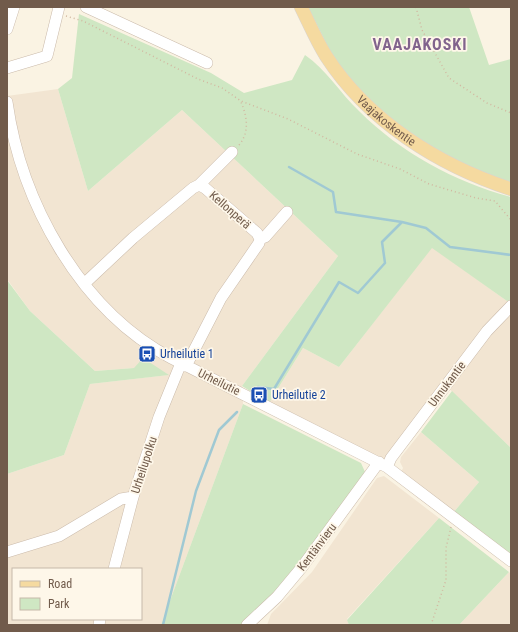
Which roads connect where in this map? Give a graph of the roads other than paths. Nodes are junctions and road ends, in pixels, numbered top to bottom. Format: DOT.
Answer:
graph roads {
  1 [pos="14,7"];
  2 [pos="86,7"];
  3 [pos="300,7"];
  4 [pos="58,10"];
  5 [pos="7,29"];
  6 [pos="207,63"];
  7 [pos="7,68"];
  8 [pos="7,102"];
  9 [pos="232,152"];
  10 [pos="199,185"];
  11 [pos="511,189"];
  12 [pos="287,212"];
  13 [pos="260,239"];
  14 [pos="85,283"];
  15 [pos="511,306"];
  16 [pos="184,365"];
  17 [pos="383,464"];
  18 [pos="133,497"];
  19 [pos="7,552"];
  20 [pos="511,561"];
  21 [pos="114,568"];
  22 [pos="253,623"];
  1 -- 5 [label="street"];
  2 -- 6 [label="street"];
  3 -- 11 [label="main road, Vaajakoskentie"];
  4 -- 7 [label="street"];
  8 -- 14 [label="street, Urheilutie"];
  9 -- 10 [label="street"];
  10 -- 13 [label="street, Kellonperä"];
  10 -- 14 [label="street, Kellonperä"];
  12 -- 13 [label="street"];
  13 -- 16 [label="street, Kellonperä"];
  14 -- 16 [label="street, Urheilutie"];
  15 -- 17 [label="street, Unnukantie"];
  16 -- 17 [label="street, Urheilutie"];
  16 -- 18 [label="street, Urheilupolku"];
  17 -- 20 [label="street, Urheilutie"];
  17 -- 22 [label="street, Kentänvieru"];
  18 -- 19 [label="street"];
  18 -- 21 [label="street, Urheilupolku"];
}
